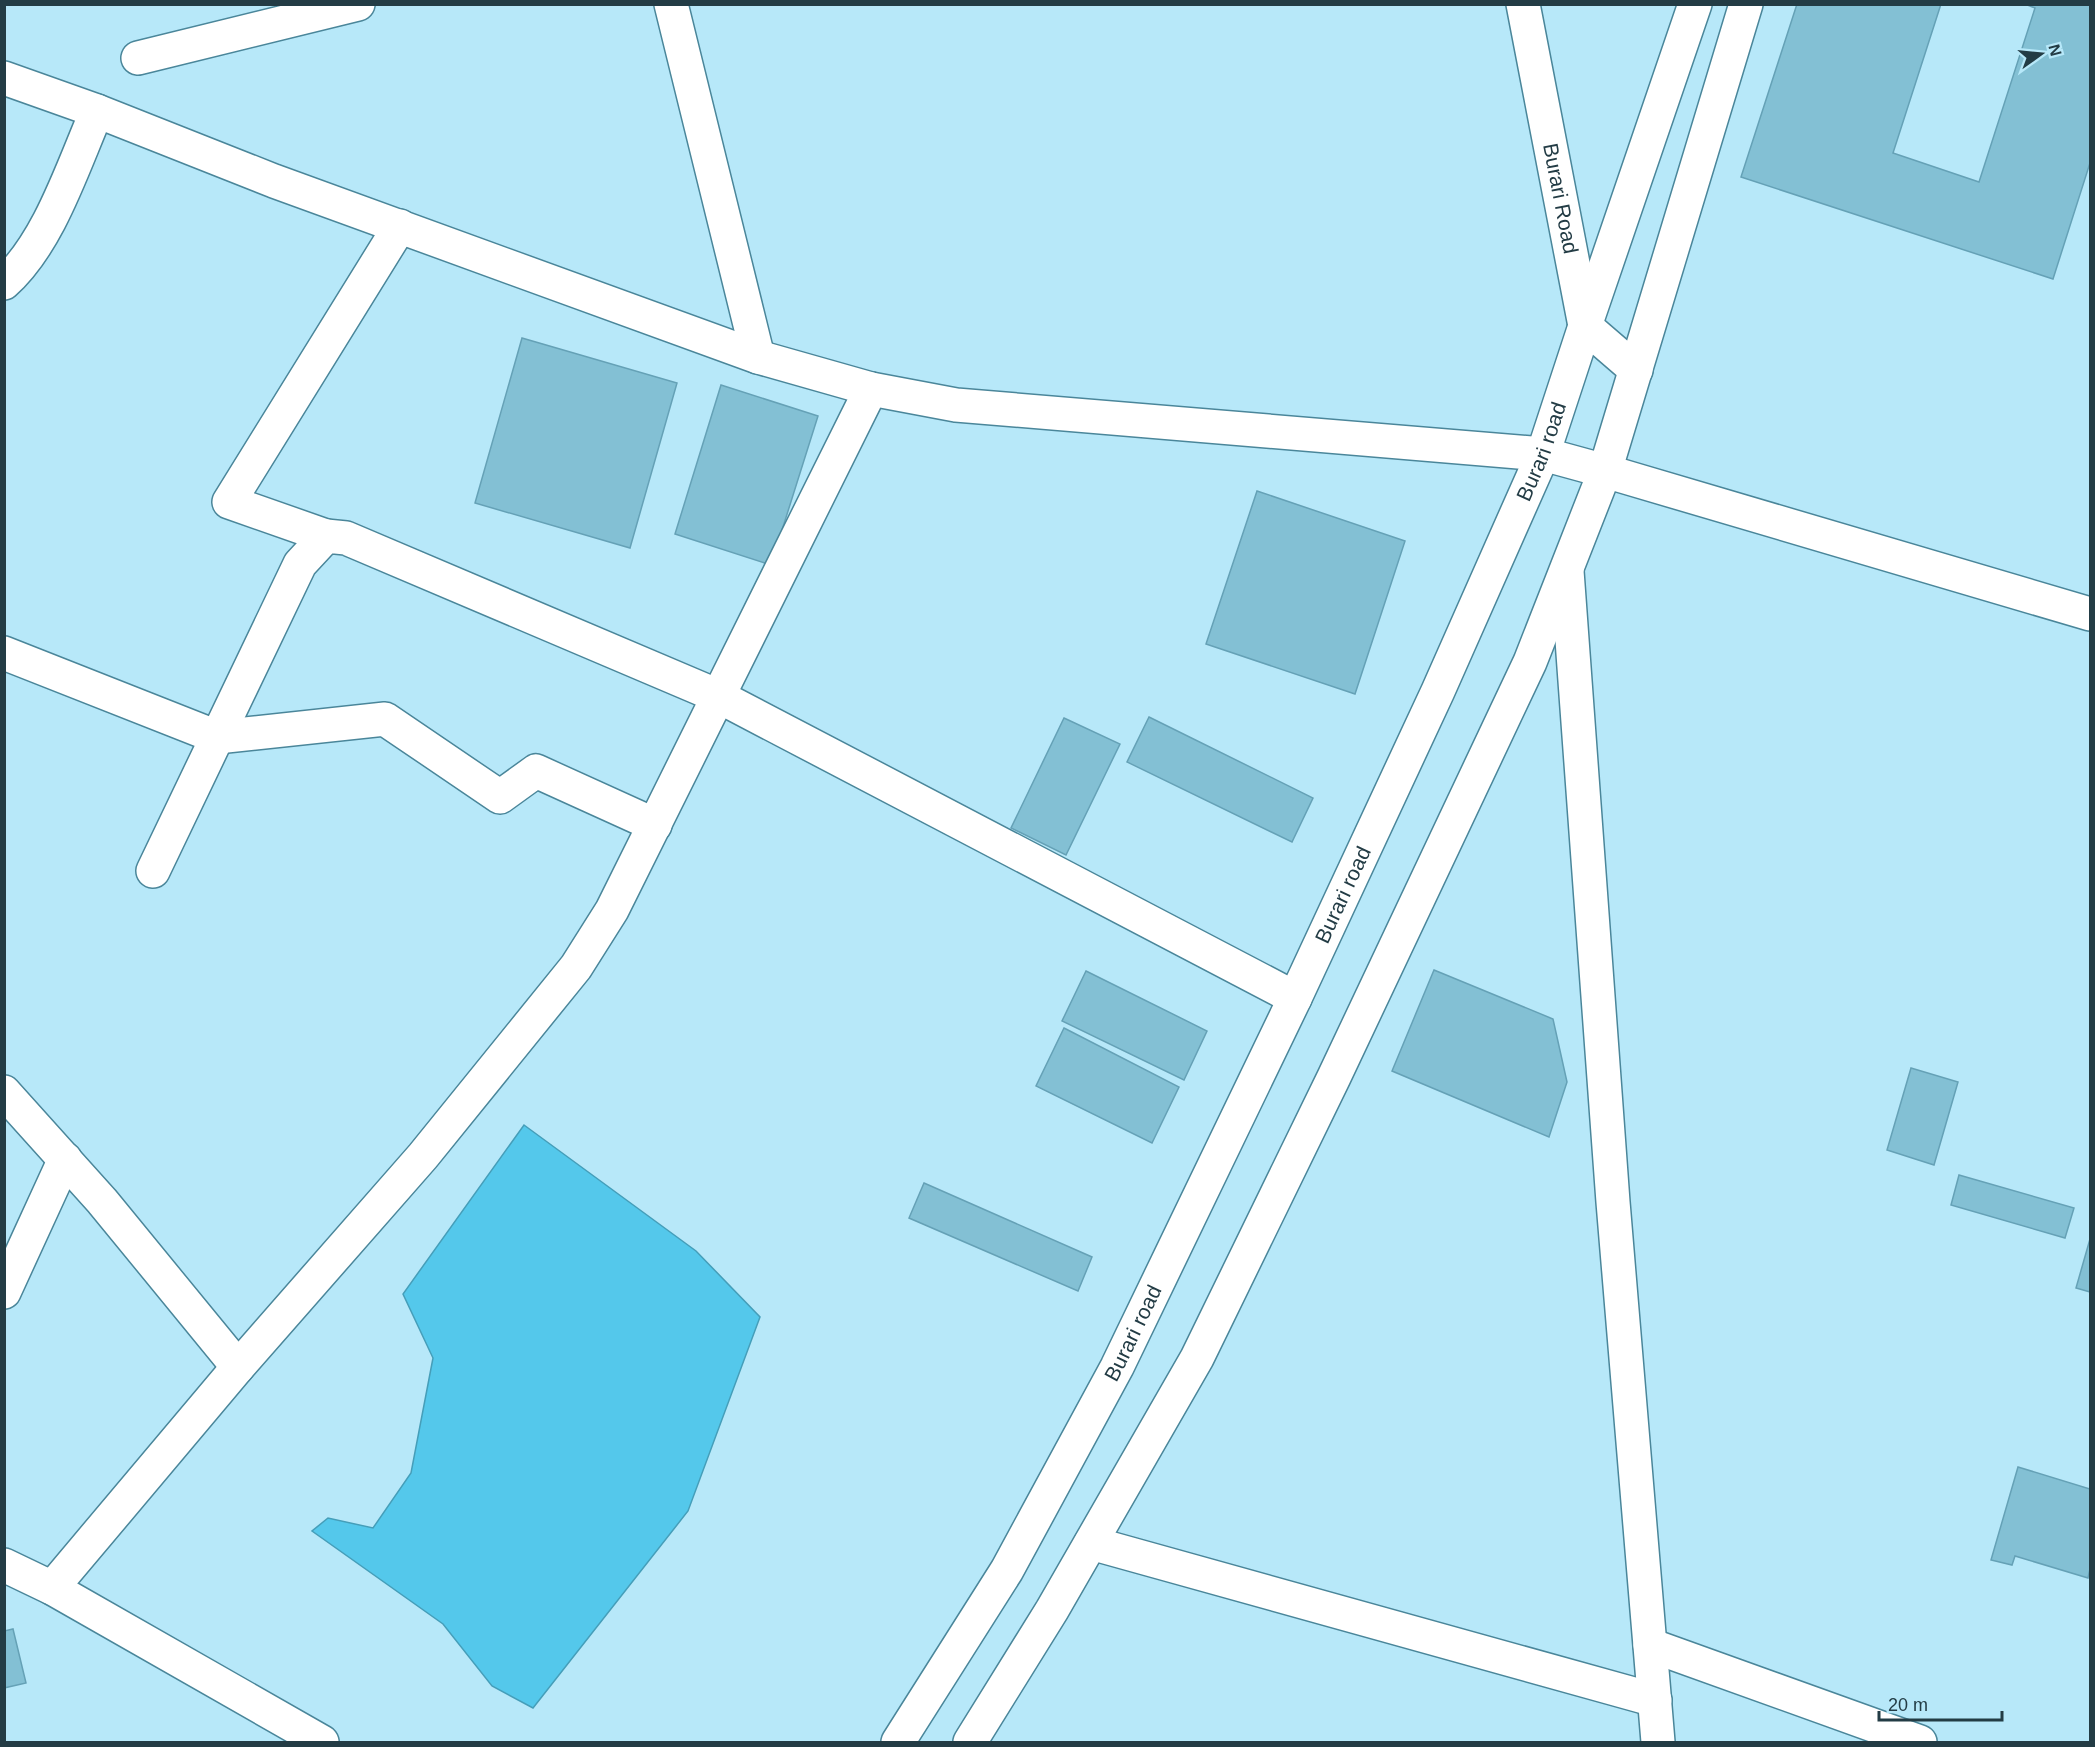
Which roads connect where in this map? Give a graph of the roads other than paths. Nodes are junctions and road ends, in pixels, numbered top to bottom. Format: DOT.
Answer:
graph roads {
  1 [pos="358,4"];
  2 [pos="671,4"];
  3 [pos="1523,4"];
  4 [pos="1695,4"];
  5 [pos="1746,4"];
  6 [pos="138,58"];
  7 [pos="4,78"];
  8 [pos="97,111"];
  9 [pos="400,226"];
  10 [pos="4,283"];
  11 [pos="1585,326"];
  12 [pos="758,357"];
  13 [pos="1636,370"];
  14 [pos="871,389"];
  15 [pos="1543,454"];
  16 [pos="1605,471"];
  17 [pos="326,536"];
  18 [pos="1567,571"];
  19 [pos="2091,614"];
  20 [pos="4,653"];
  21 [pos="718,696"];
  22 [pos="218,737"];
  23 [pos="655,825"];
  24 [pos="153,872"];
  25 [pos="1295,998"];
  26 [pos="4,1092"];
  27 [pos="65,1159"];
  28 [pos="4,1292"];
  29 [pos="238,1367"];
  30 [pos="1091,1543"];
  31 [pos="4,1565"];
  32 [pos="52,1588"];
  33 [pos="1650,1645"];
  34 [pos="1654,1700"];
  35 [pos="322,1743"];
  36 [pos="898,1743"];
  37 [pos="970,1743"];
  38 [pos="1658,1743"];
  39 [pos="1920,1743"];
  1 -- 6 [label="street"];
  2 -- 12 [label="street"];
  3 -- 11 [label="street, Burari Road"];
  4 -- 11 [label="street, Burari road"];
  5 -- 13 [label="street"];
  7 -- 8 [label="street"];
  8 -- 9 [label="street"];
  8 -- 10 [label="street"];
  9 -- 12 [label="street"];
  9 -- 17 [label="street"];
  11 -- 13 [label="street"];
  11 -- 15 [label="street, Burari road"];
  12 -- 14 [label="street"];
  13 -- 16 [label="street"];
  14 -- 15 [label="street"];
  14 -- 21 [label="street"];
  15 -- 16 [label="street"];
  15 -- 25 [label="street, Burari road"];
  16 -- 18 [label="street"];
  16 -- 19 [label="street"];
  17 -- 21 [label="street"];
  17 -- 22 [label="street"];
  18 -- 30 [label="street"];
  18 -- 33 [label="street"];
  20 -- 22 [label="street"];
  21 -- 23 [label="street"];
  21 -- 25 [label="street"];
  22 -- 23 [label="street"];
  22 -- 24 [label="street"];
  23 -- 29 [label="street"];
  25 -- 36 [label="street, Burari road"];
  26 -- 27 [label="street"];
  27 -- 28 [label="street"];
  27 -- 29 [label="street"];
  29 -- 32 [label="street"];
  30 -- 34 [label="street"];
  30 -- 37 [label="street"];
  31 -- 32 [label="street"];
  32 -- 35 [label="street"];
  33 -- 34 [label="street"];
  33 -- 39 [label="street"];
  34 -- 38 [label="street"];
}
